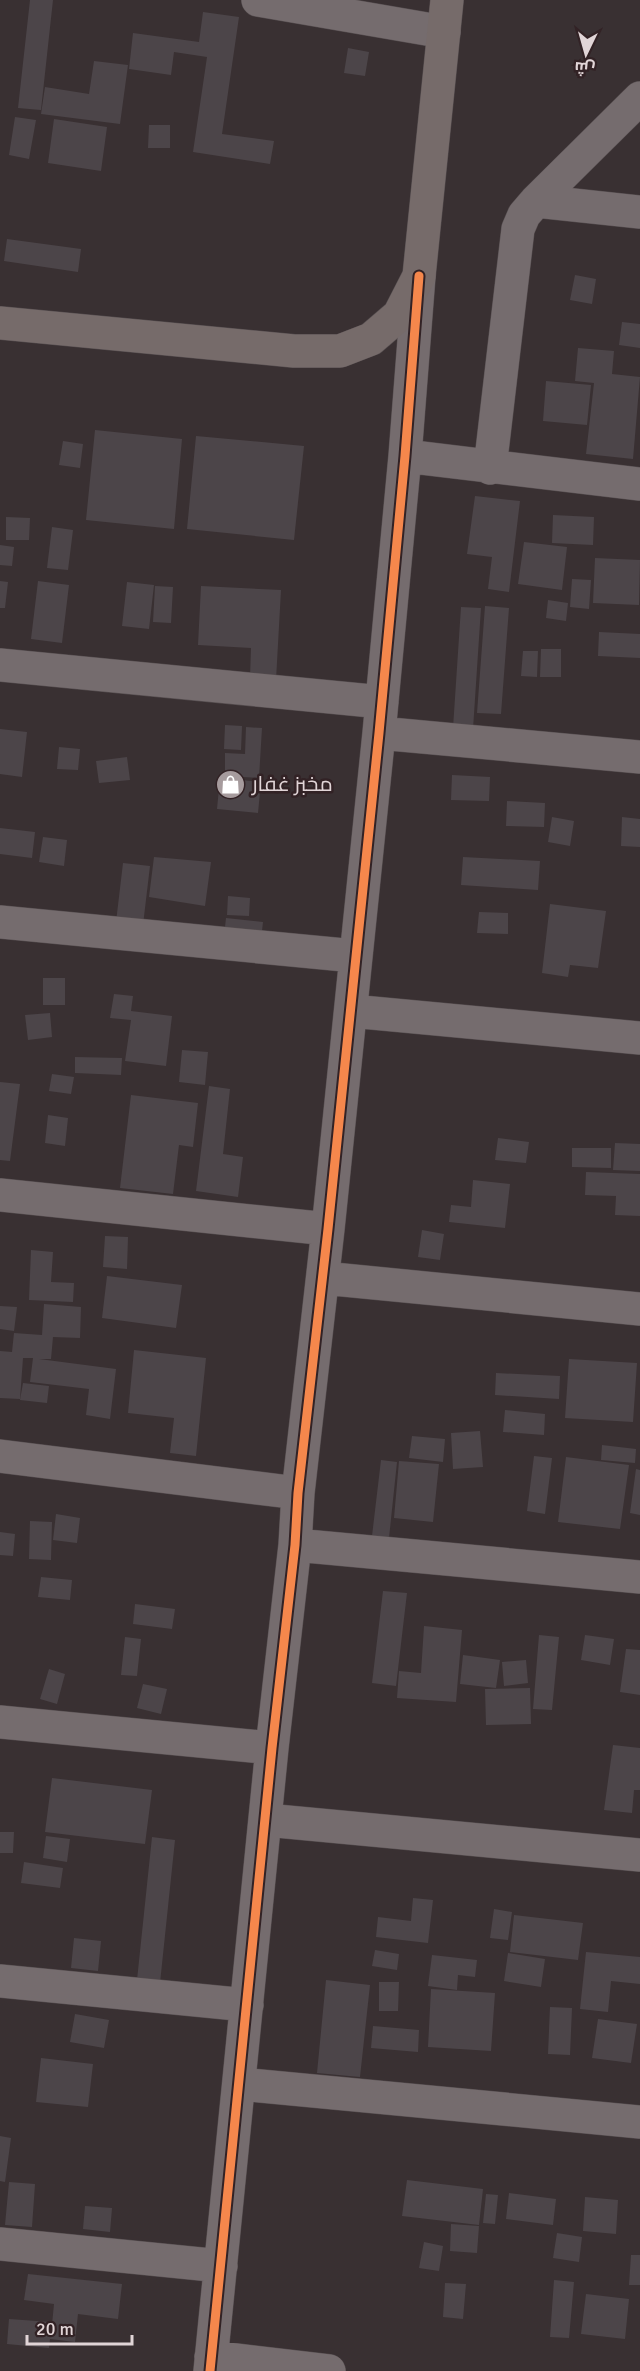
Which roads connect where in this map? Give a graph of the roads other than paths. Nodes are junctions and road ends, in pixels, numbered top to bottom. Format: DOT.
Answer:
graph roads {
  1 [pos="258,0"];
  2 [pos="445,16"];
  3 [pos="640,98"];
  4 [pos="536,201"];
  5 [pos="640,212"];
  6 [pos="419,276"];
  7 [pos="0,322"];
  8 [pos="405,456"];
  9 [pos="490,468"];
  10 [pos="640,484"];
  11 [pos="0,665"];
  12 [pos="381,717"];
  13 [pos="640,757"];
  14 [pos="0,922"];
  15 [pos="355,956"];
  16 [pos="351,1011"];
  17 [pos="640,1038"];
  18 [pos="0,1195"];
  19 [pos="328,1229"];
  20 [pos="323,1278"];
  21 [pos="640,1309"];
  22 [pos="0,1456"];
  23 [pos="298,1493"];
  24 [pos="295,1545"];
  25 [pos="640,1578"];
  26 [pos="0,1722"];
  27 [pos="272,1748"];
  28 [pos="266,1820"];
  29 [pos="640,1855"];
  30 [pos="0,1981"];
  31 [pos="247,2005"];
  32 [pos="240,2084"];
  33 [pos="640,2122"];
  34 [pos="0,2244"];
  35 [pos="221,2266"];
  36 [pos="211,2364"];
  37 [pos="329,2371"];
  1 -- 2 [label="street"];
  2 -- 6 [label="main road"];
  3 -- 4 [label="street"];
  4 -- 5 [label="street"];
  4 -- 9 [label="street"];
  6 -- 7 [label="main road"];
  6 -- 8 [label="street"];
  8 -- 9 [label="street"];
  8 -- 12 [label="street"];
  9 -- 10 [label="street"];
  11 -- 12 [label="street"];
  12 -- 13 [label="street"];
  12 -- 15 [label="street"];
  14 -- 15 [label="street"];
  15 -- 16 [label="street"];
  16 -- 17 [label="street"];
  16 -- 19 [label="street"];
  18 -- 19 [label="street"];
  19 -- 20 [label="street"];
  20 -- 21 [label="street"];
  20 -- 23 [label="street"];
  22 -- 23 [label="street"];
  23 -- 24 [label="street"];
  24 -- 25 [label="street"];
  24 -- 27 [label="street"];
  26 -- 27 [label="street"];
  27 -- 28 [label="street"];
  28 -- 29 [label="street"];
  28 -- 31 [label="street"];
  30 -- 31 [label="street"];
  31 -- 32 [label="street"];
  32 -- 33 [label="street"];
  32 -- 35 [label="street"];
  34 -- 35 [label="street"];
  35 -- 36 [label="street"];
  36 -- 37 [label="street"];
}
